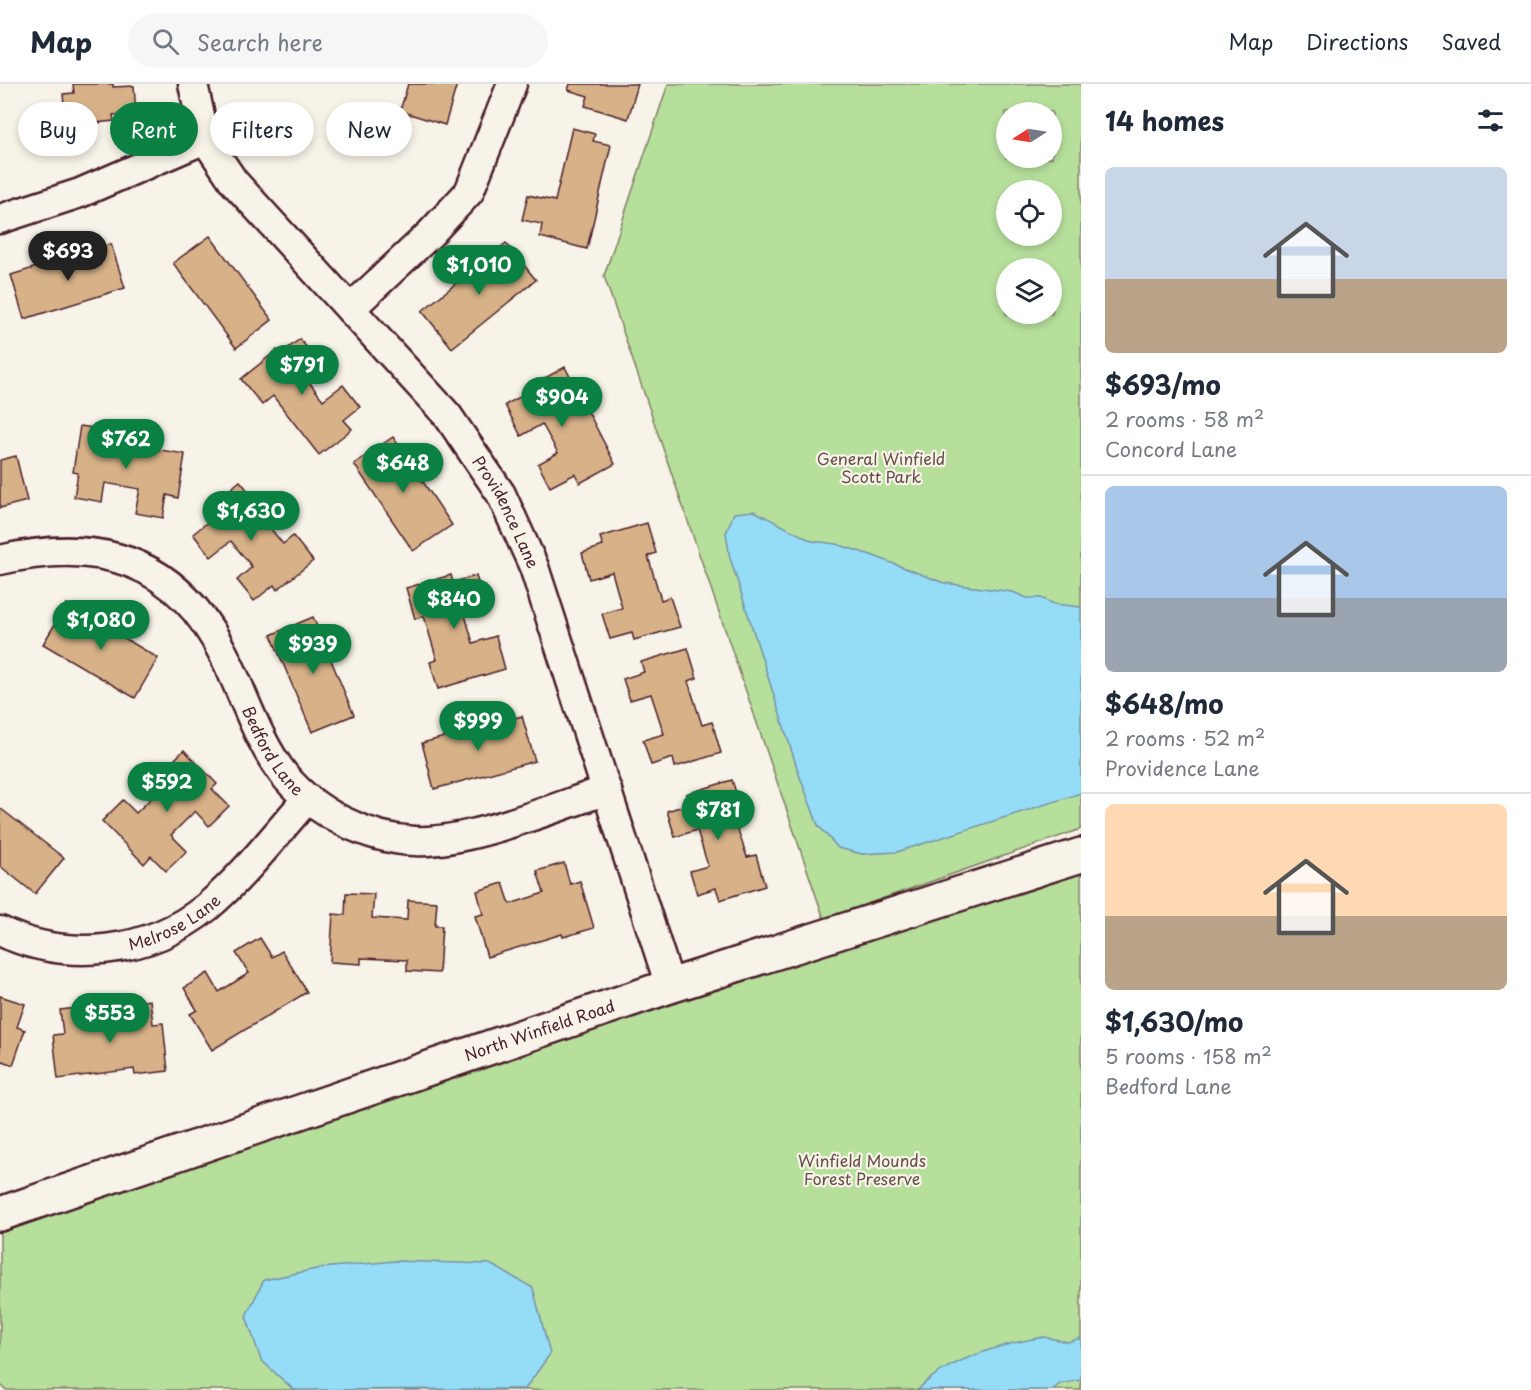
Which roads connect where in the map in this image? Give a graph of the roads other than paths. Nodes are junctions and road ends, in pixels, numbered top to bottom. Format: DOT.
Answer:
graph roads {
  1 [pos="193,84"];
  2 [pos="512,84"];
  3 [pos="205,139"];
  4 [pos="0,219"];
  5 [pos="350,309"];
  6 [pos="0,560"];
  7 [pos="608,790"];
  8 [pos="307,799"];
  9 [pos="1081,855"];
  10 [pos="0,931"];
  11 [pos="670,986"];
  12 [pos="0,1214"];
  1 -- 3 [label="street, Providence Lane"];
  2 -- 5 [label="street"];
  3 -- 4 [label="street"];
  3 -- 5 [label="street, Providence Lane"];
  5 -- 7 [label="street, Providence Lane"];
  6 -- 8 [label="street, Bedford Lane"];
  7 -- 8 [label="street, Bedford Lane"];
  7 -- 11 [label="street, Providence Lane"];
  8 -- 10 [label="street, Melrose Lane"];
  9 -- 11 [label="street, North Winfield Road"];
  11 -- 12 [label="street, North Winfield Road"];
}
